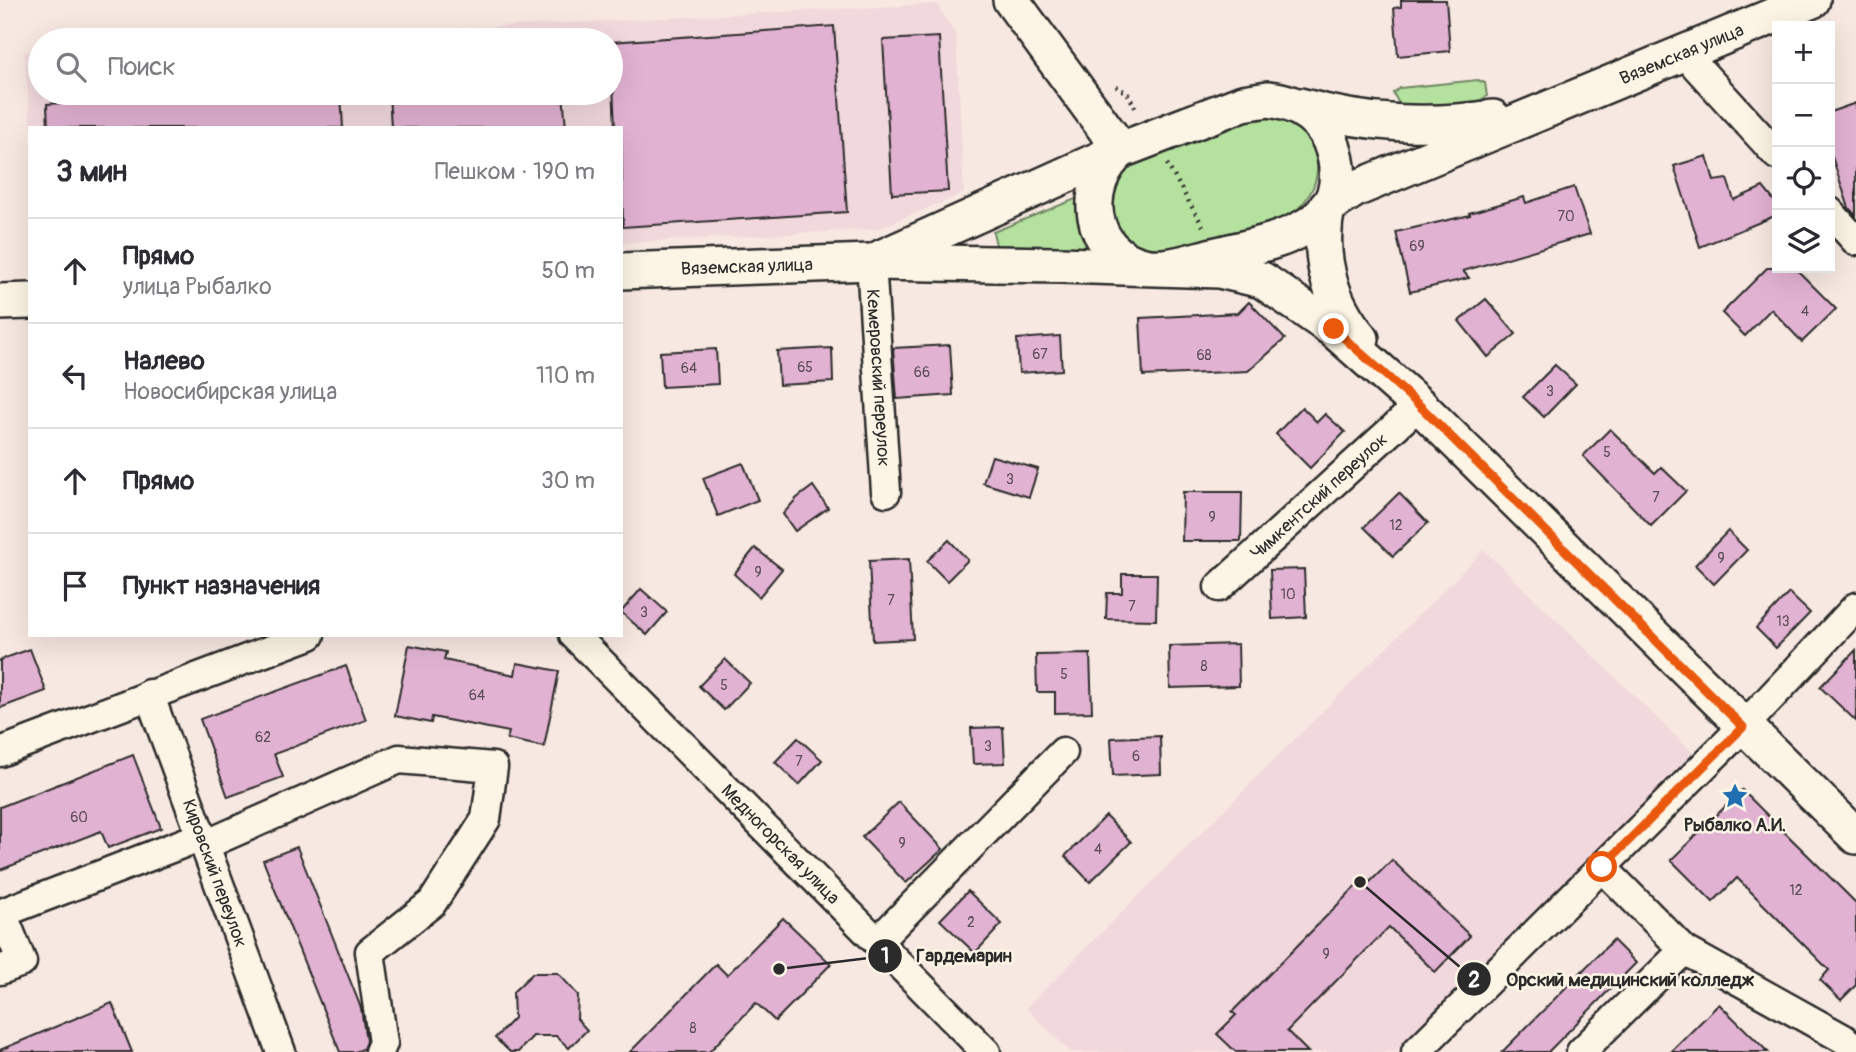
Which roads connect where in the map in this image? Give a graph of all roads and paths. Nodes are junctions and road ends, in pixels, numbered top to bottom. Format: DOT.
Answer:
graph roads {
  1 [pos="1011,0"];
  2 [pos="1812,0"];
  3 [pos="1684,53"];
  4 [pos="1111,82"];
  5 [pos="1291,104"];
  6 [pos="1552,107"];
  7 [pos="1137,144"];
  8 [pos="1772,150"];
  9 [pos="1327,207"];
  10 [pos="1835,218"];
  11 [pos="1856,241"];
  12 [pos="1219,254"];
  13 [pos="871,262"];
  14 [pos="1156,267"];
  15 [pos="623,271"];
  16 [pos="28,301"];
  17 [pos="0,302"];
  18 [pos="1419,405"];
  19 [pos="886,492"];
  20 [pos="1219,587"];
  21 [pos="1856,607"];
  22 [pos="305,637"];
  23 [pos="576,637"];
  24 [pos="149,694"];
  25 [pos="1743,727"];
  26 [pos="0,752"];
  27 [pos="1063,752"];
  28 [pos="1856,836"];
  29 [pos="203,841"];
  30 [pos="1602,867"];
  31 [pos="877,942"];
  32 [pos="1684,950"];
  33 [pos="0,970"];
  34 [pos="1852,1037"];
  35 [pos="281,1052"];
  36 [pos="379,1052"];
  37 [pos="986,1052"];
  38 [pos="1416,1052"];
  39 [pos="1581,1052"];
  1 -- 7 [label="main road"];
  2 -- 3 [label="main road, Вяземская улица"];
  3 -- 6 [label="main road, Вяземская улица"];
  3 -- 8 [label="street"];
  4 -- 7 [label="path"];
  5 -- 6 [label="main road"];
  5 -- 7 [label="main road"];
  5 -- 9 [label="main road"];
  6 -- 9 [label="main road"];
  7 -- 12 [label="path"];
  7 -- 13 [label="main road"];
  7 -- 14 [label="main road"];
  9 -- 12 [label="main road"];
  9 -- 18 [label="main road"];
  10 -- 11 [label="street"];
  12 -- 14 [label="main road"];
  13 -- 14 [label="main road, Вяземская улица"];
  13 -- 15 [label="main road, Вяземская улица"];
  13 -- 19 [label="street, Кемеровский переулок"];
  14 -- 18 [label="main road"];
  16 -- 17 [label="main road"];
  18 -- 20 [label="street, Чимкентский переулок"];
  18 -- 25 [label="main road"];
  21 -- 25 [label="street"];
  22 -- 24 [label="street"];
  23 -- 31 [label="street, Медногорская улица"];
  24 -- 26 [label="street"];
  24 -- 29 [label="street, Кировский переулок"];
  25 -- 28 [label="main road"];
  25 -- 30 [label="street"];
  27 -- 31 [label="street"];
  29 -- 33 [label="street"];
  29 -- 35 [label="street, Кировский переулок"];
  29 -- 36 [label="street"];
  30 -- 32 [label="street"];
  30 -- 38 [label="street"];
  31 -- 37 [label="street, Медногорская улица"];
  32 -- 34 [label="street"];
  32 -- 39 [label="street"];
}
